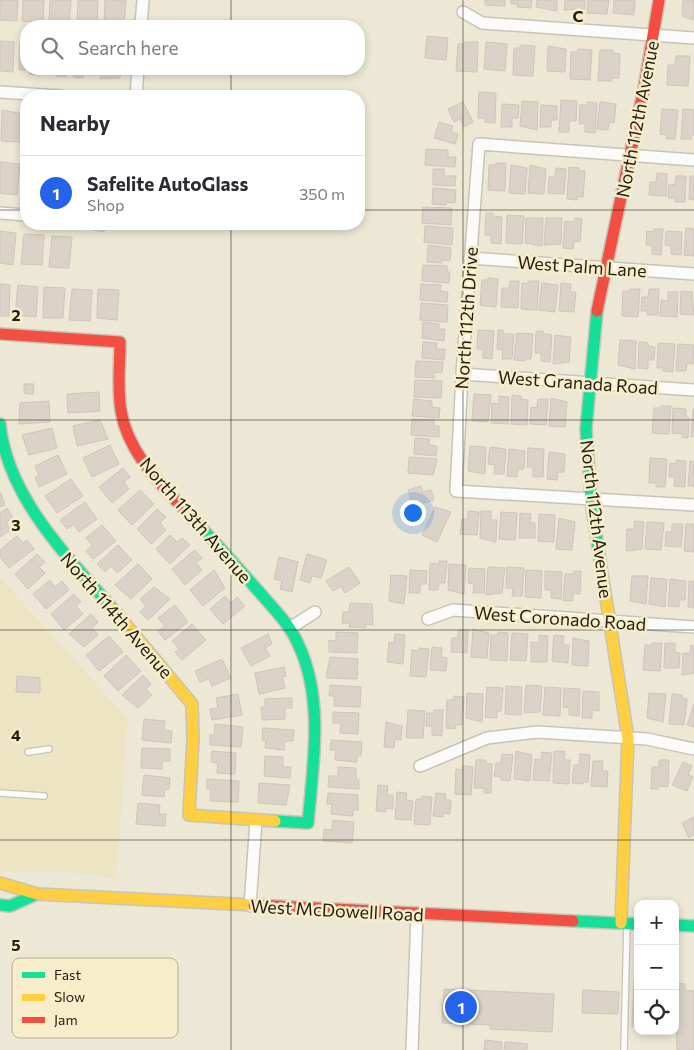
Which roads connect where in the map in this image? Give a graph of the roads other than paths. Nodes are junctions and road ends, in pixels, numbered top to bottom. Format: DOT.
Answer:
graph roads {
  1 [pos="143,0"];
  2 [pos="659,0"];
  3 [pos="463,12"];
  4 [pos="141,20"];
  5 [pos="654,36"];
  6 [pos="694,38"];
  7 [pos="138,75"];
  8 [pos="136,90"];
  9 [pos="0,92"];
  10 [pos="20,93"];
  11 [pos="630,155"];
  12 [pos="694,160"];
  13 [pos="0,213"];
  14 [pos="20,215"];
  15 [pos="470,258"];
  16 [pos="606,268"];
  17 [pos="694,274"];
  18 [pos="0,334"];
  19 [pos="462,374"];
  20 [pos="589,382"];
  21 [pos="694,390"];
  22 [pos="0,424"];
  23 [pos="591,500"];
  24 [pos="694,505"];
  25 [pos="315,612"];
  26 [pos="428,619"];
  27 [pos="611,622"];
  28 [pos="694,627"];
  29 [pos="290,628"];
  30 [pos="628,738"];
  31 [pos="49,749"];
  32 [pos="694,749"];
  33 [pos="28,752"];
  34 [pos="420,766"];
  35 [pos="0,793"];
  36 [pos="44,796"];
  37 [pos="256,821"];
  38 [pos="0,883"];
  39 [pos="37,894"];
  40 [pos="0,905"];
  41 [pos="250,906"];
  42 [pos="417,914"];
  43 [pos="628,923"];
  44 [pos="679,925"];
  45 [pos="694,926"];
  46 [pos="412,1050"];
  47 [pos="624,1050"];
  1 -- 4 [label="street"];
  2 -- 5 [label="street, North 112th Avenue"];
  3 -- 5 [label="street"];
  5 -- 6 [label="street"];
  5 -- 11 [label="street, North 112th Avenue"];
  7 -- 8 [label="street"];
  9 -- 10 [label="street"];
  11 -- 12 [label="street"];
  11 -- 15 [label="street, North 112th Drive"];
  11 -- 16 [label="street, North 112th Avenue"];
  13 -- 14 [label="street"];
  15 -- 16 [label="street, West Palm Lane"];
  15 -- 19 [label="street, North 112th Drive"];
  16 -- 17 [label="street, West Palm Lane"];
  16 -- 20 [label="street, North 112th Avenue"];
  18 -- 29 [label="street, North 113th Avenue"];
  19 -- 20 [label="street, West Granada Road"];
  19 -- 23 [label="street, North 112th Drive"];
  20 -- 21 [label="street, West Granada Road"];
  20 -- 23 [label="street, North 112th Avenue"];
  22 -- 37 [label="street, North 114th Avenue"];
  23 -- 24 [label="street"];
  23 -- 27 [label="street, North 112th Avenue"];
  25 -- 29 [label="street"];
  26 -- 27 [label="street, West Coronado Road"];
  27 -- 28 [label="street, West Coronado Road"];
  27 -- 30 [label="street, North 112th Avenue"];
  29 -- 37 [label="street, North 113th Avenue"];
  30 -- 32 [label="street"];
  30 -- 34 [label="street"];
  30 -- 43 [label="street, North 112th Avenue"];
  31 -- 33 [label="lane"];
  35 -- 36 [label="lane"];
  37 -- 41 [label="street"];
  38 -- 39 [label="street, West McDowell Road"];
  39 -- 40 [label="street, West McDowell Road"];
  39 -- 41 [label="street, West McDowell Road"];
  41 -- 42 [label="street, West McDowell Road"];
  42 -- 43 [label="street, West McDowell Road"];
  42 -- 46 [label="street"];
  43 -- 47 [label="lane"];
  44 -- 45 [label="street"];
}
